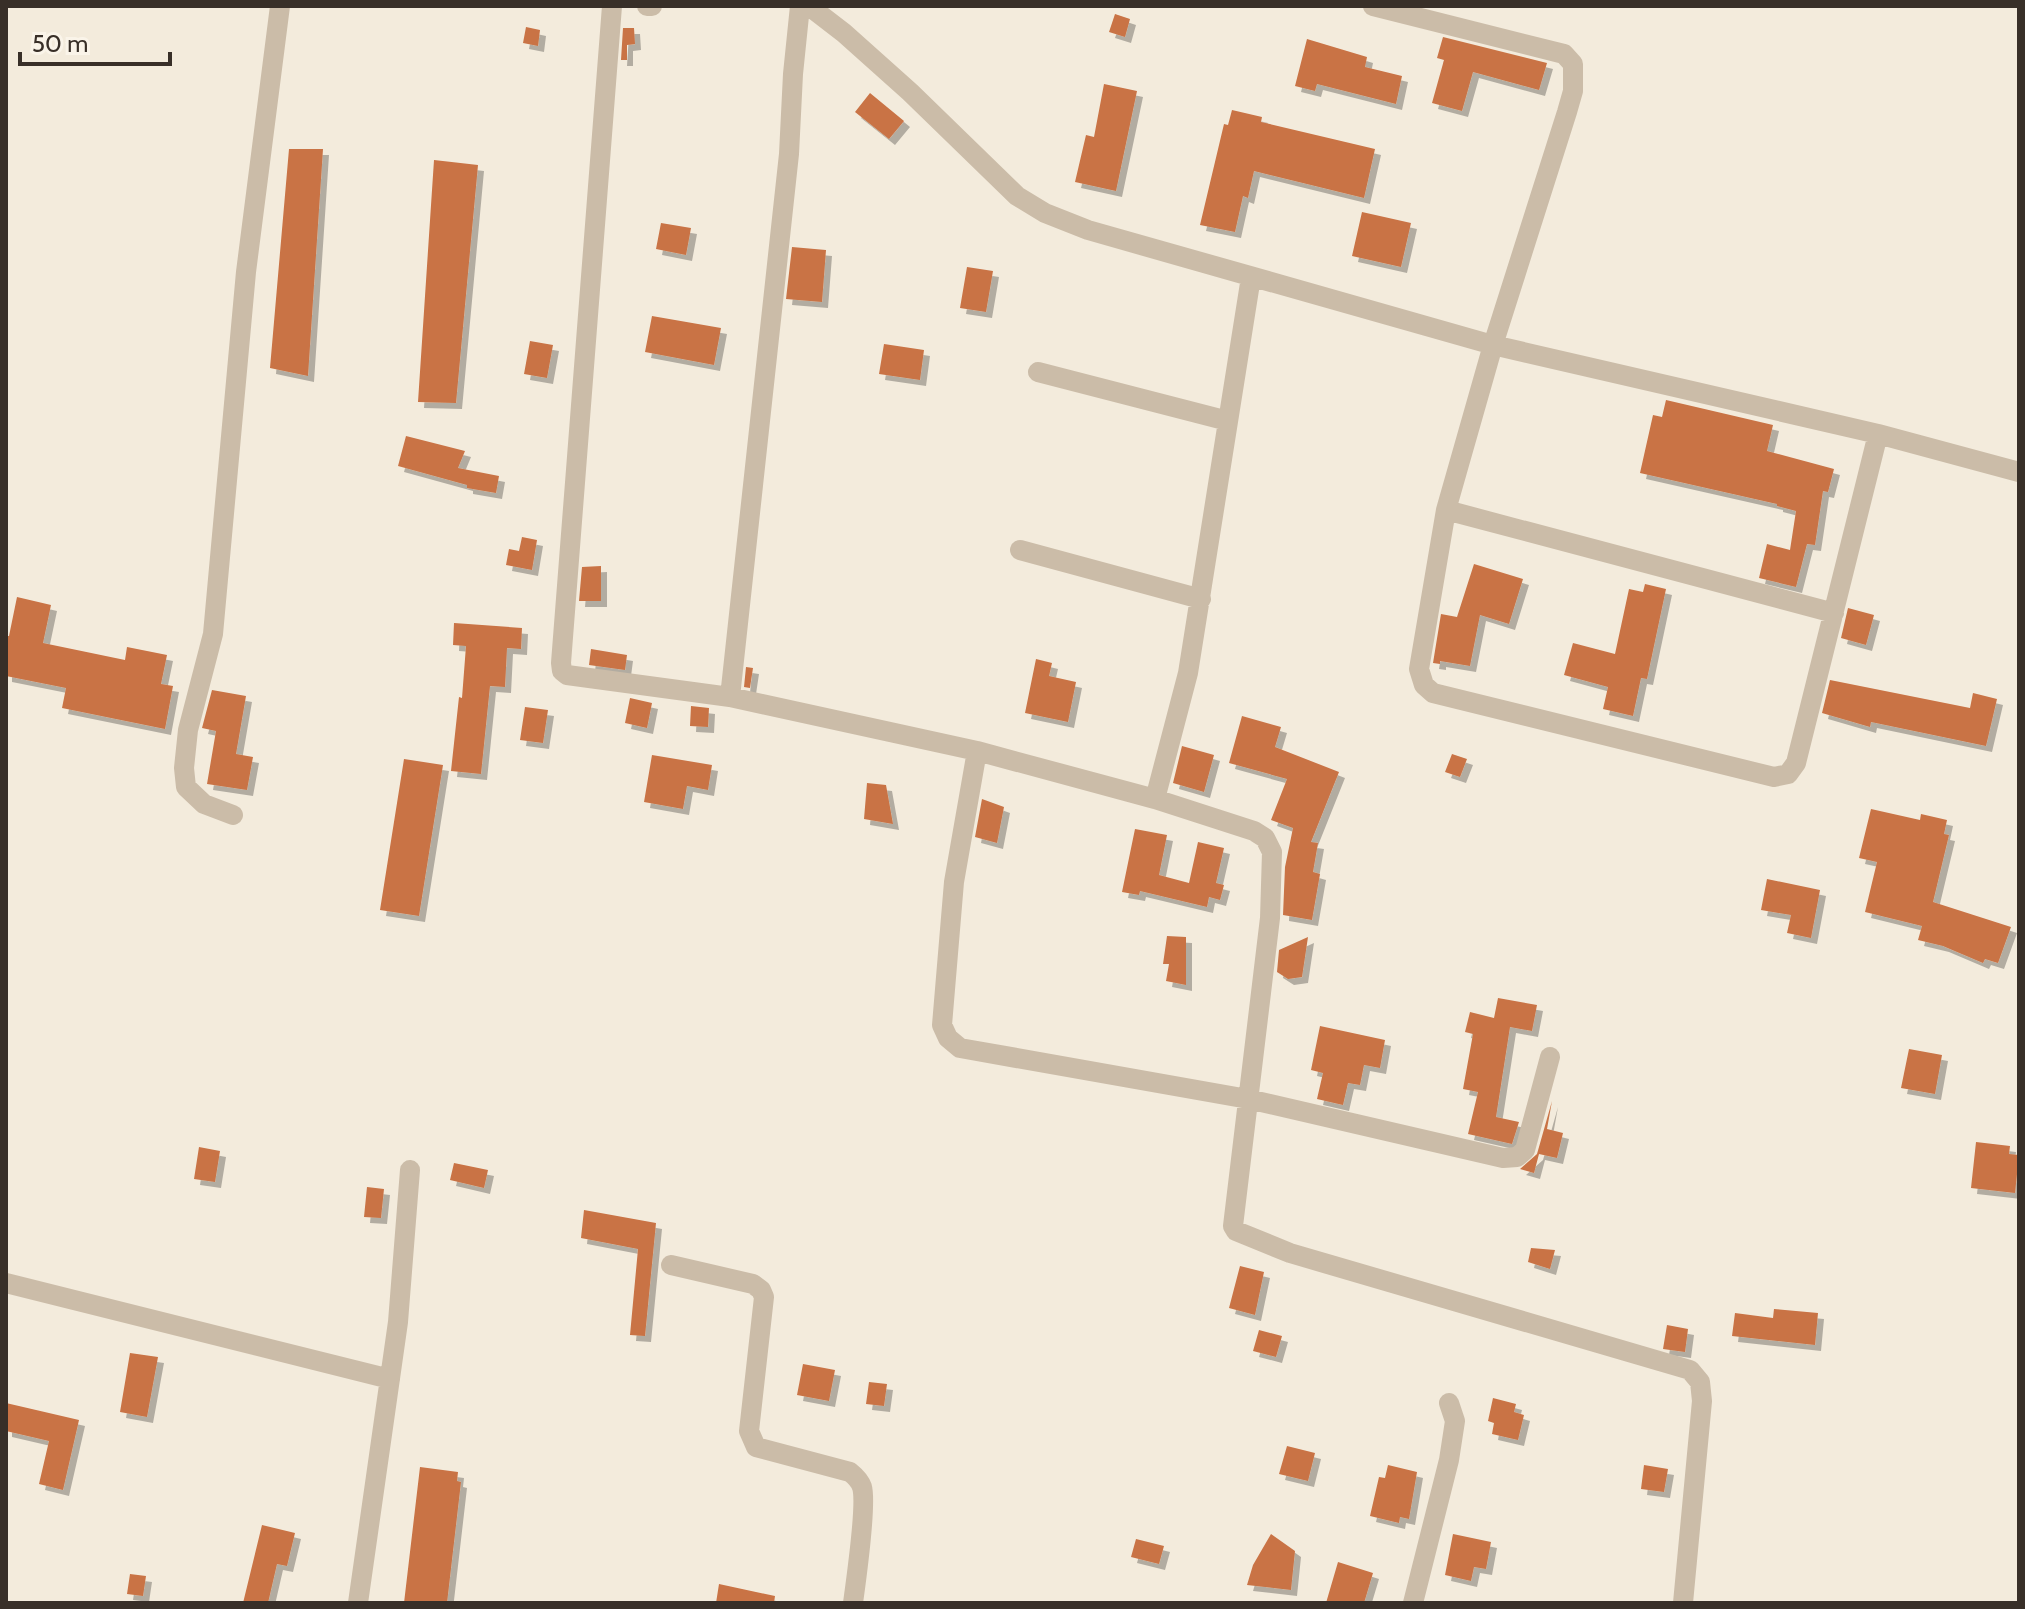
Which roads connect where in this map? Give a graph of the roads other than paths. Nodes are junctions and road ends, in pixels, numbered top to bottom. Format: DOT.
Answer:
graph roads {
  1 [pos="280,6"];
  2 [pos="612,6"];
  3 [pos="800,6"];
  4 [pos="809,6"];
  5 [pos="1373,6"];
  6 [pos="1251,277"];
  7 [pos="1493,345"];
  8 [pos="1038,372"];
  9 [pos="1228,421"];
  10 [pos="1878,434"];
  11 [pos="2019,472"];
  12 [pos="1446,510"];
  13 [pos="1020,550"];
  14 [pos="1201,599"];
  15 [pos="1834,613"];
  16 [pos="730,697"];
  17 [pos="977,751"];
  18 [pos="1155,799"];
  19 [pos="233,815"];
  20 [pos="1550,1057"];
  21 [pos="1248,1099"];
  22 [pos="410,1170"];
  23 [pos="671,1265"];
  24 [pos="6,1283"];
  25 [pos="390,1379"];
  26 [pos="1449,1403"];
  27 [pos="358,1603"];
  28 [pos="853,1603"];
  29 [pos="1413,1603"];
  30 [pos="1683,1603"];
  1 -- 19 [label="street"];
  2 -- 16 [label="street"];
  3 -- 16 [label="street"];
  4 -- 6 [label="street"];
  5 -- 7 [label="street"];
  6 -- 7 [label="street"];
  6 -- 9 [label="street"];
  7 -- 10 [label="street"];
  7 -- 12 [label="street"];
  8 -- 9 [label="street"];
  9 -- 14 [label="street"];
  10 -- 11 [label="street"];
  10 -- 15 [label="street"];
  12 -- 15 [label="street"];
  12 -- 15 [label="street"];
  13 -- 14 [label="street"];
  14 -- 18 [label="street"];
  16 -- 17 [label="street"];
  17 -- 18 [label="street"];
  17 -- 21 [label="street"];
  18 -- 21 [label="street"];
  20 -- 21 [label="street"];
  21 -- 30 [label="street"];
  22 -- 25 [label="street"];
  23 -- 28 [label="street"];
  24 -- 25 [label="street"];
  25 -- 27 [label="street"];
  26 -- 29 [label="street"];
}
